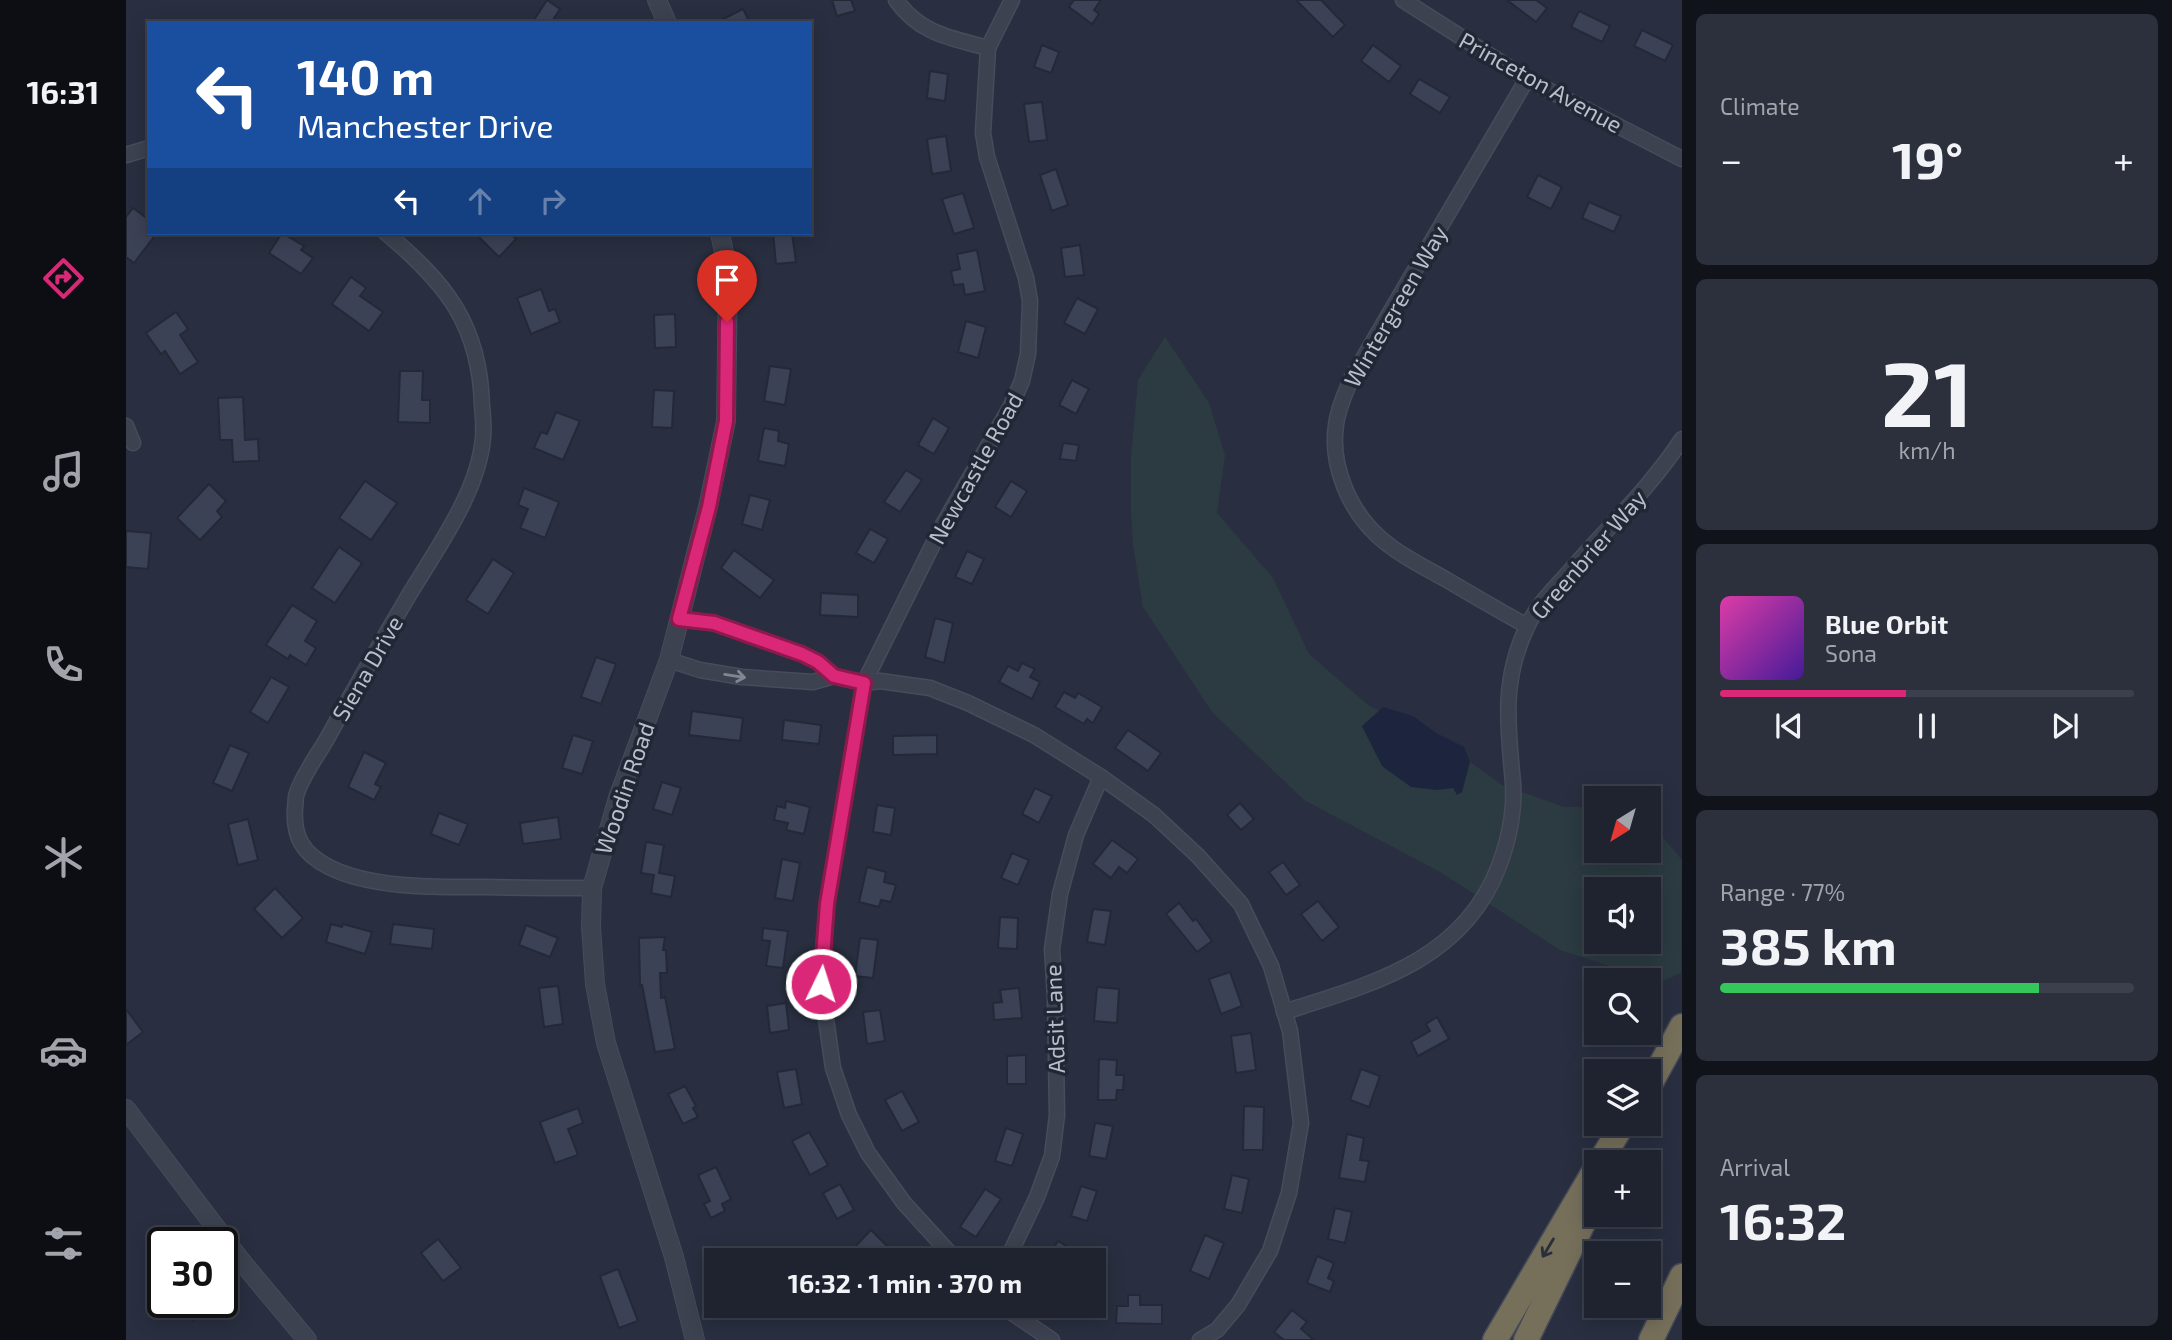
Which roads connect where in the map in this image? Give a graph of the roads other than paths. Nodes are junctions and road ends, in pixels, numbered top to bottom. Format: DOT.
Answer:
graph roads {
  1 [pos="657,0"];
  2 [pos="896,0"];
  3 [pos="1012,0"];
  4 [pos="1403,0"];
  5 [pos="666,21"];
  6 [pos="988,48"];
  7 [pos="1527,79"];
  8 [pos="147,149"];
  9 [pos="126,155"];
  10 [pos="1682,159"];
  11 [pos="388,235"];
  12 [pos="720,235"];
  13 [pos="126,426"];
  14 [pos="1682,439"];
  15 [pos="134,443"];
  16 [pos="679,619"];
  17 [pos="1527,626"];
  18 [pos="669,660"];
  19 [pos="834,676"];
  20 [pos="864,683"];
  21 [pos="1101,777"];
  22 [pos="592,888"];
  23 [pos="1284,1012"];
  24 [pos="1682,1026"];
  25 [pos="1661,1065"];
  26 [pos="126,1109"];
  27 [pos="1584,1188"];
  28 [pos="1584,1222"];
  29 [pos="945,1248"];
  30 [pos="1013,1248"];
  31 [pos="1682,1276"];
  32 [pos="1020,1318"];
  33 [pos="307,1340"];
  34 [pos="695,1340"];
  35 [pos="1052,1340"];
  36 [pos="1200,1340"];
  37 [pos="1495,1340"];
  38 [pos="1526,1340"];
  39 [pos="1651,1340"];
  1 -- 5 [label="street"];
  2 -- 6 [label="street"];
  3 -- 6 [label="street, Newcastle Road"];
  4 -- 7 [label="street, Princeton Avenue"];
  6 -- 20 [label="street, Newcastle Road"];
  7 -- 10 [label="street, Princeton Avenue"];
  7 -- 17 [label="street, Wintergreen Way"];
  8 -- 9 [label="street"];
  11 -- 22 [label="street, Siena Drive"];
  12 -- 16 [label="street, Woodin Road"];
  13 -- 15 [label="street"];
  14 -- 17 [label="street, Greenbrier Way"];
  16 -- 18 [label="street, Woodin Road"];
  16 -- 19 [label="street"];
  17 -- 23 [label="street, Greenbrier Way"];
  18 -- 19 [label="street, one-way"];
  18 -- 22 [label="street, Woodin Road"];
  19 -- 20 [label="street"];
  20 -- 21 [label="street"];
  20 -- 29 [label="street, Newcastle Road"];
  21 -- 23 [label="street"];
  21 -- 30 [label="street, Adsit Lane"];
  22 -- 34 [label="street, Woodin Road"];
  23 -- 36 [label="street"];
  24 -- 25 [label="highway"];
  26 -- 33 [label="street"];
  27 -- 37 [label="highway, one-way"];
  28 -- 38 [label="highway"];
  31 -- 39 [label="highway"];
  32 -- 35 [label="street"];
}
